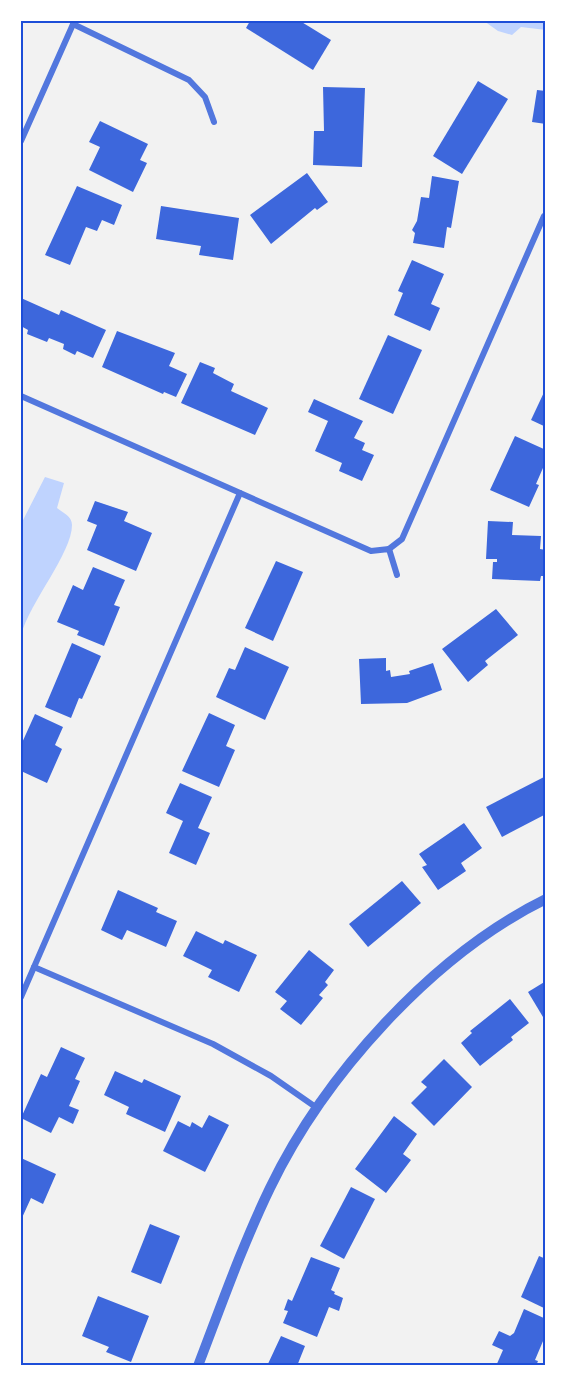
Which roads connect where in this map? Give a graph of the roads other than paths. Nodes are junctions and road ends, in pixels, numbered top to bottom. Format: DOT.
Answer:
graph roads {
  1 [pos="73,22"];
  2 [pos="214,122"];
  3 [pos="21,141"];
  4 [pos="544,216"];
  5 [pos="21,396"];
  6 [pos="240,493"];
  7 [pos="389,549"];
  8 [pos="397,575"];
  9 [pos="546,900"];
  10 [pos="34,967"];
  11 [pos="21,997"];
  12 [pos="318,1108"];
  13 [pos="198,1366"];
  1 -- 2 [label="street"];
  1 -- 3 [label="street"];
  4 -- 7 [label="street"];
  5 -- 6 [label="street"];
  6 -- 7 [label="street"];
  6 -- 10 [label="street"];
  7 -- 8 [label="street"];
  9 -- 12 [label="street"];
  10 -- 11 [label="street"];
  10 -- 12 [label="street"];
  12 -- 13 [label="street"];
}
